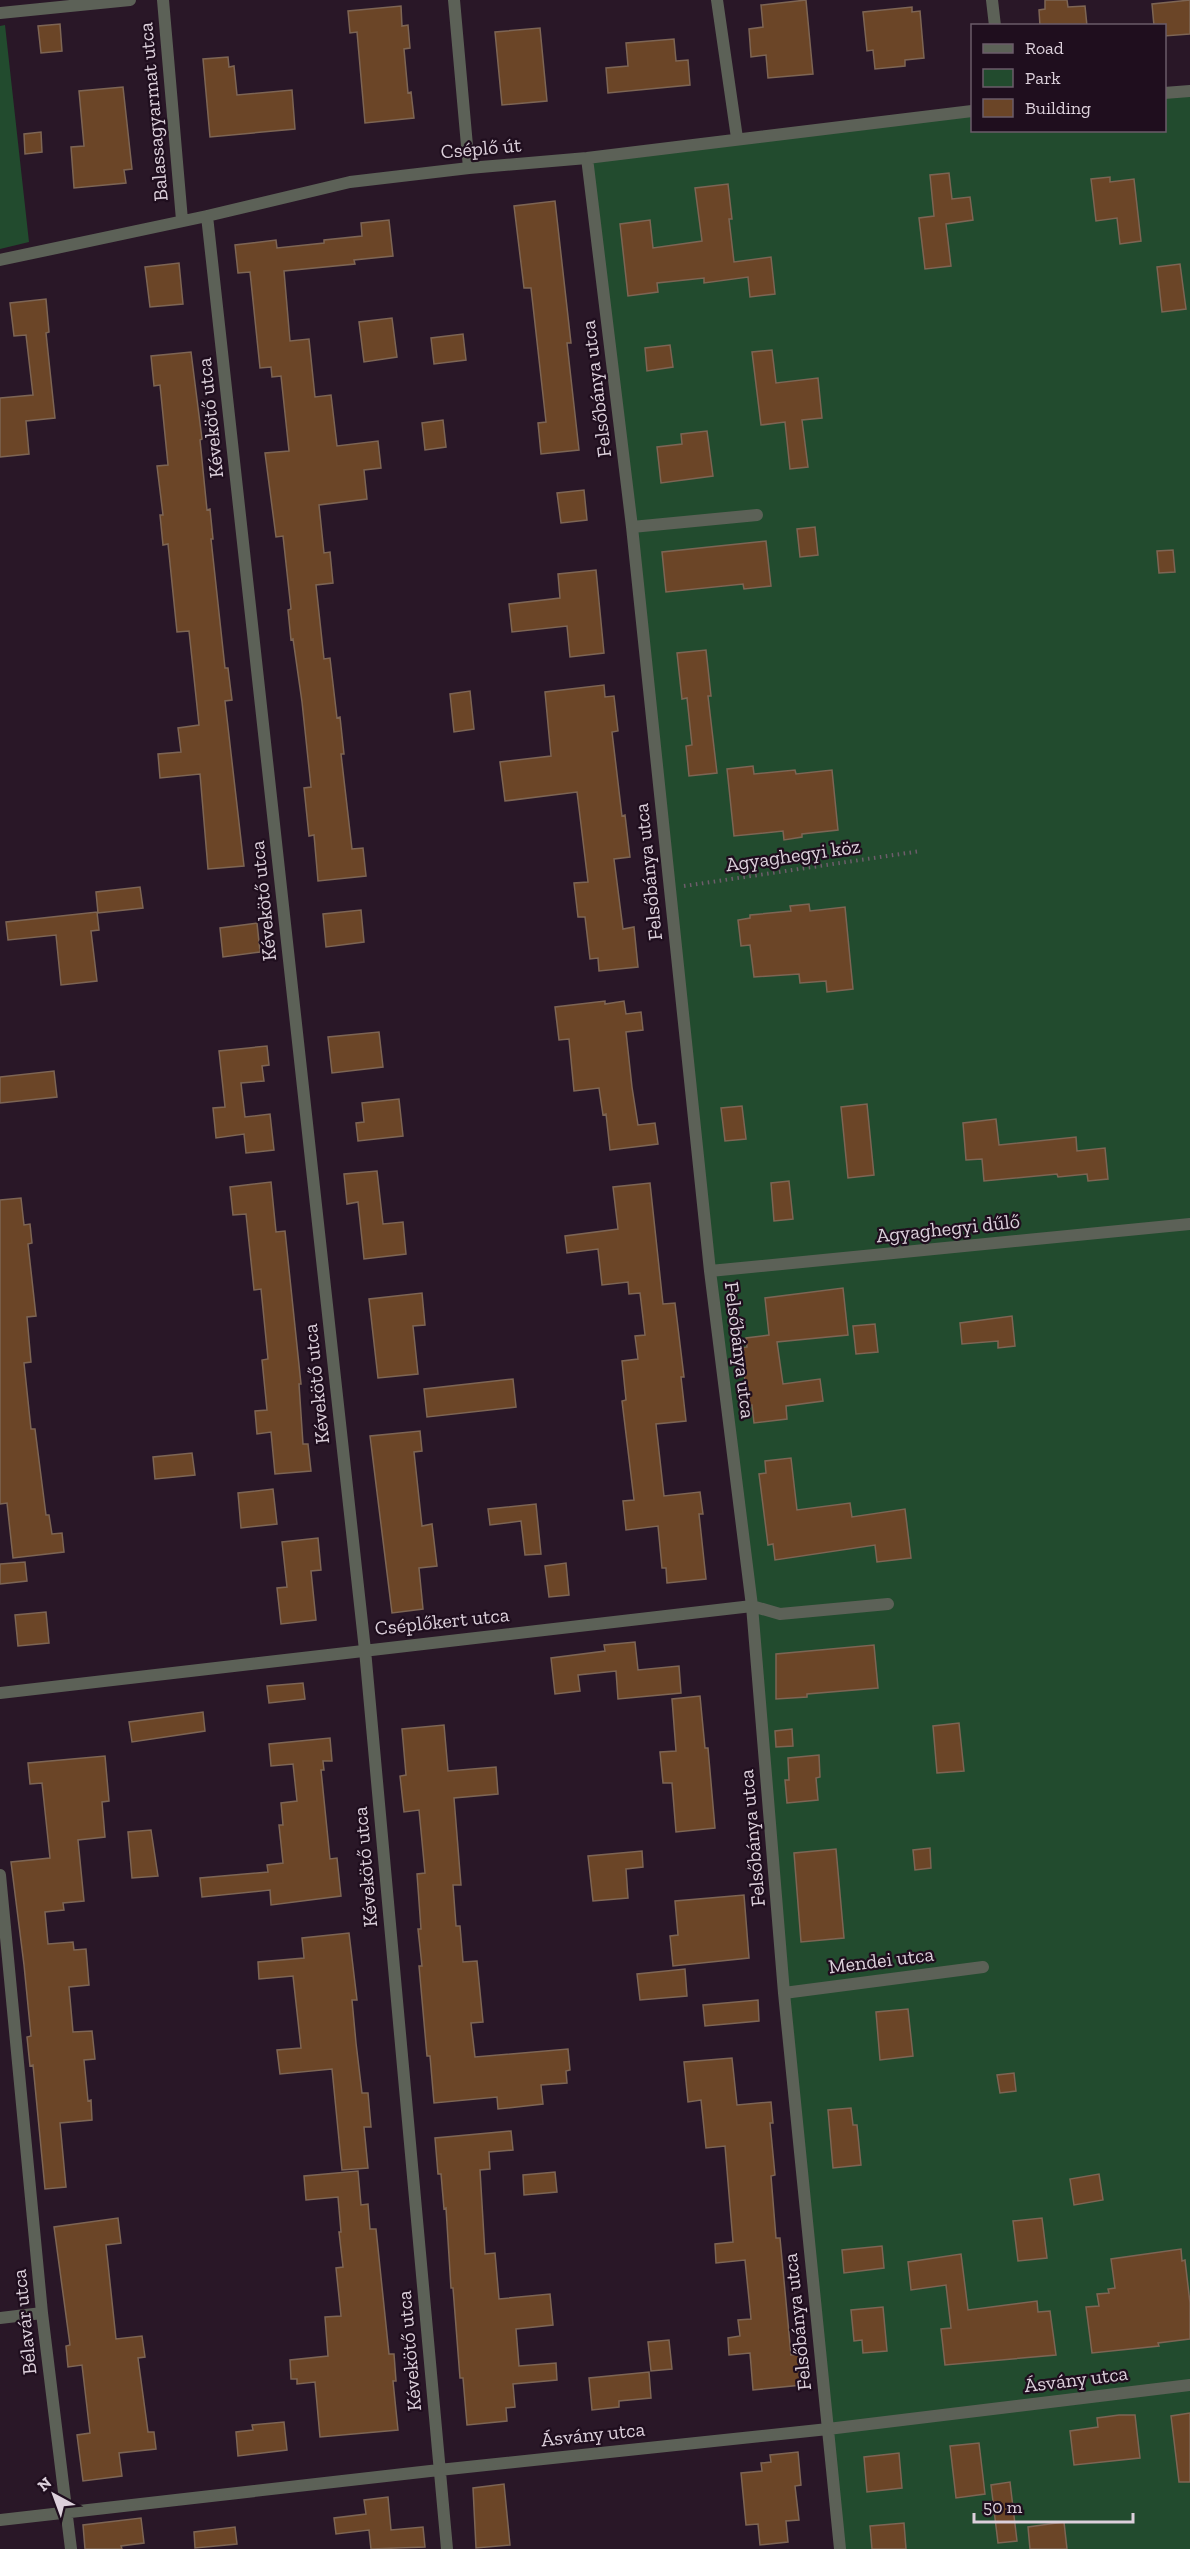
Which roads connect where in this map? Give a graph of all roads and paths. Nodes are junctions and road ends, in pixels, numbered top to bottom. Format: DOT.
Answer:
graph roads {
  1 [pos="130,0"];
  2 [pos="163,0"];
  3 [pos="454,0"];
  4 [pos="717,0"];
  5 [pos="992,0"];
  6 [pos="0,14"];
  7 [pos="994,24"];
  8 [pos="1190,91"];
  9 [pos="1166,93"];
  10 [pos="971,111"];
  11 [pos="736,138"];
  12 [pos="587,158"];
  13 [pos="469,168"];
  14 [pos="207,216"];
  15 [pos="182,220"];
  16 [pos="0,260"];
  17 [pos="758,515"];
  18 [pos="632,527"];
  19 [pos="921,851"];
  20 [pos="669,888"];
  21 [pos="1190,1224"];
  22 [pos="710,1271"];
  23 [pos="888,1604"];
  24 [pos="752,1606"];
  25 [pos="365,1650"];
  26 [pos="0,1693"];
  27 [pos="0,1875"];
  28 [pos="983,1966"];
  29 [pos="784,1993"];
  30 [pos="42,2313"];
  31 [pos="0,2318"];
  32 [pos="1190,2385"];
  33 [pos="828,2429"];
  34 [pos="439,2470"];
  35 [pos="67,2512"];
  36 [pos="0,2520"];
  37 [pos="71,2549"];
  38 [pos="447,2549"];
  39 [pos="840,2549"];
  1 -- 6 [label="street"];
  2 -- 15 [label="street, Balassagyarmat utca"];
  3 -- 13 [label="street"];
  4 -- 11 [label="street"];
  5 -- 7 [label="street"];
  8 -- 9 [label="street"];
  10 -- 11 [label="street, Cséplő út"];
  11 -- 12 [label="street, Cséplő út"];
  12 -- 13 [label="street, Cséplő út"];
  12 -- 18 [label="street, Felsőbánya utca"];
  13 -- 14 [label="street, Cséplő út"];
  14 -- 15 [label="street, Cséplő út"];
  14 -- 25 [label="street, Kévekötő utca"];
  15 -- 16 [label="street, Cséplő út"];
  17 -- 18 [label="street"];
  18 -- 20 [label="street, Felsőbánya utca"];
  19 -- 20 [label="path, Agyaghegyi köz"];
  20 -- 22 [label="street, Felsőbánya utca"];
  21 -- 22 [label="street, Agyaghegyi dűlő"];
  22 -- 24 [label="street, Felsőbánya utca"];
  23 -- 24 [label="street, Cséplőkert utca"];
  24 -- 25 [label="street, Cséplőkert utca"];
  24 -- 29 [label="street, Felsőbánya utca"];
  25 -- 26 [label="street, Cséplőkert utca"];
  25 -- 34 [label="street, Kévekötő utca"];
  27 -- 30 [label="street, Bélavár utca"];
  28 -- 29 [label="street, Mendei utca"];
  29 -- 33 [label="street, Felsőbánya utca"];
  30 -- 31 [label="street"];
  30 -- 35 [label="street, Bélavár utca"];
  32 -- 33 [label="street, Ásvány utca"];
  33 -- 34 [label="street, Ásvány utca"];
  33 -- 39 [label="street, Felsőbánya utca"];
  34 -- 35 [label="street, Ásvány utca"];
  34 -- 38 [label="street, Kévekötő utca"];
  35 -- 36 [label="street, Ásvány utca"];
  35 -- 37 [label="street, Bélavár utca"];
}
